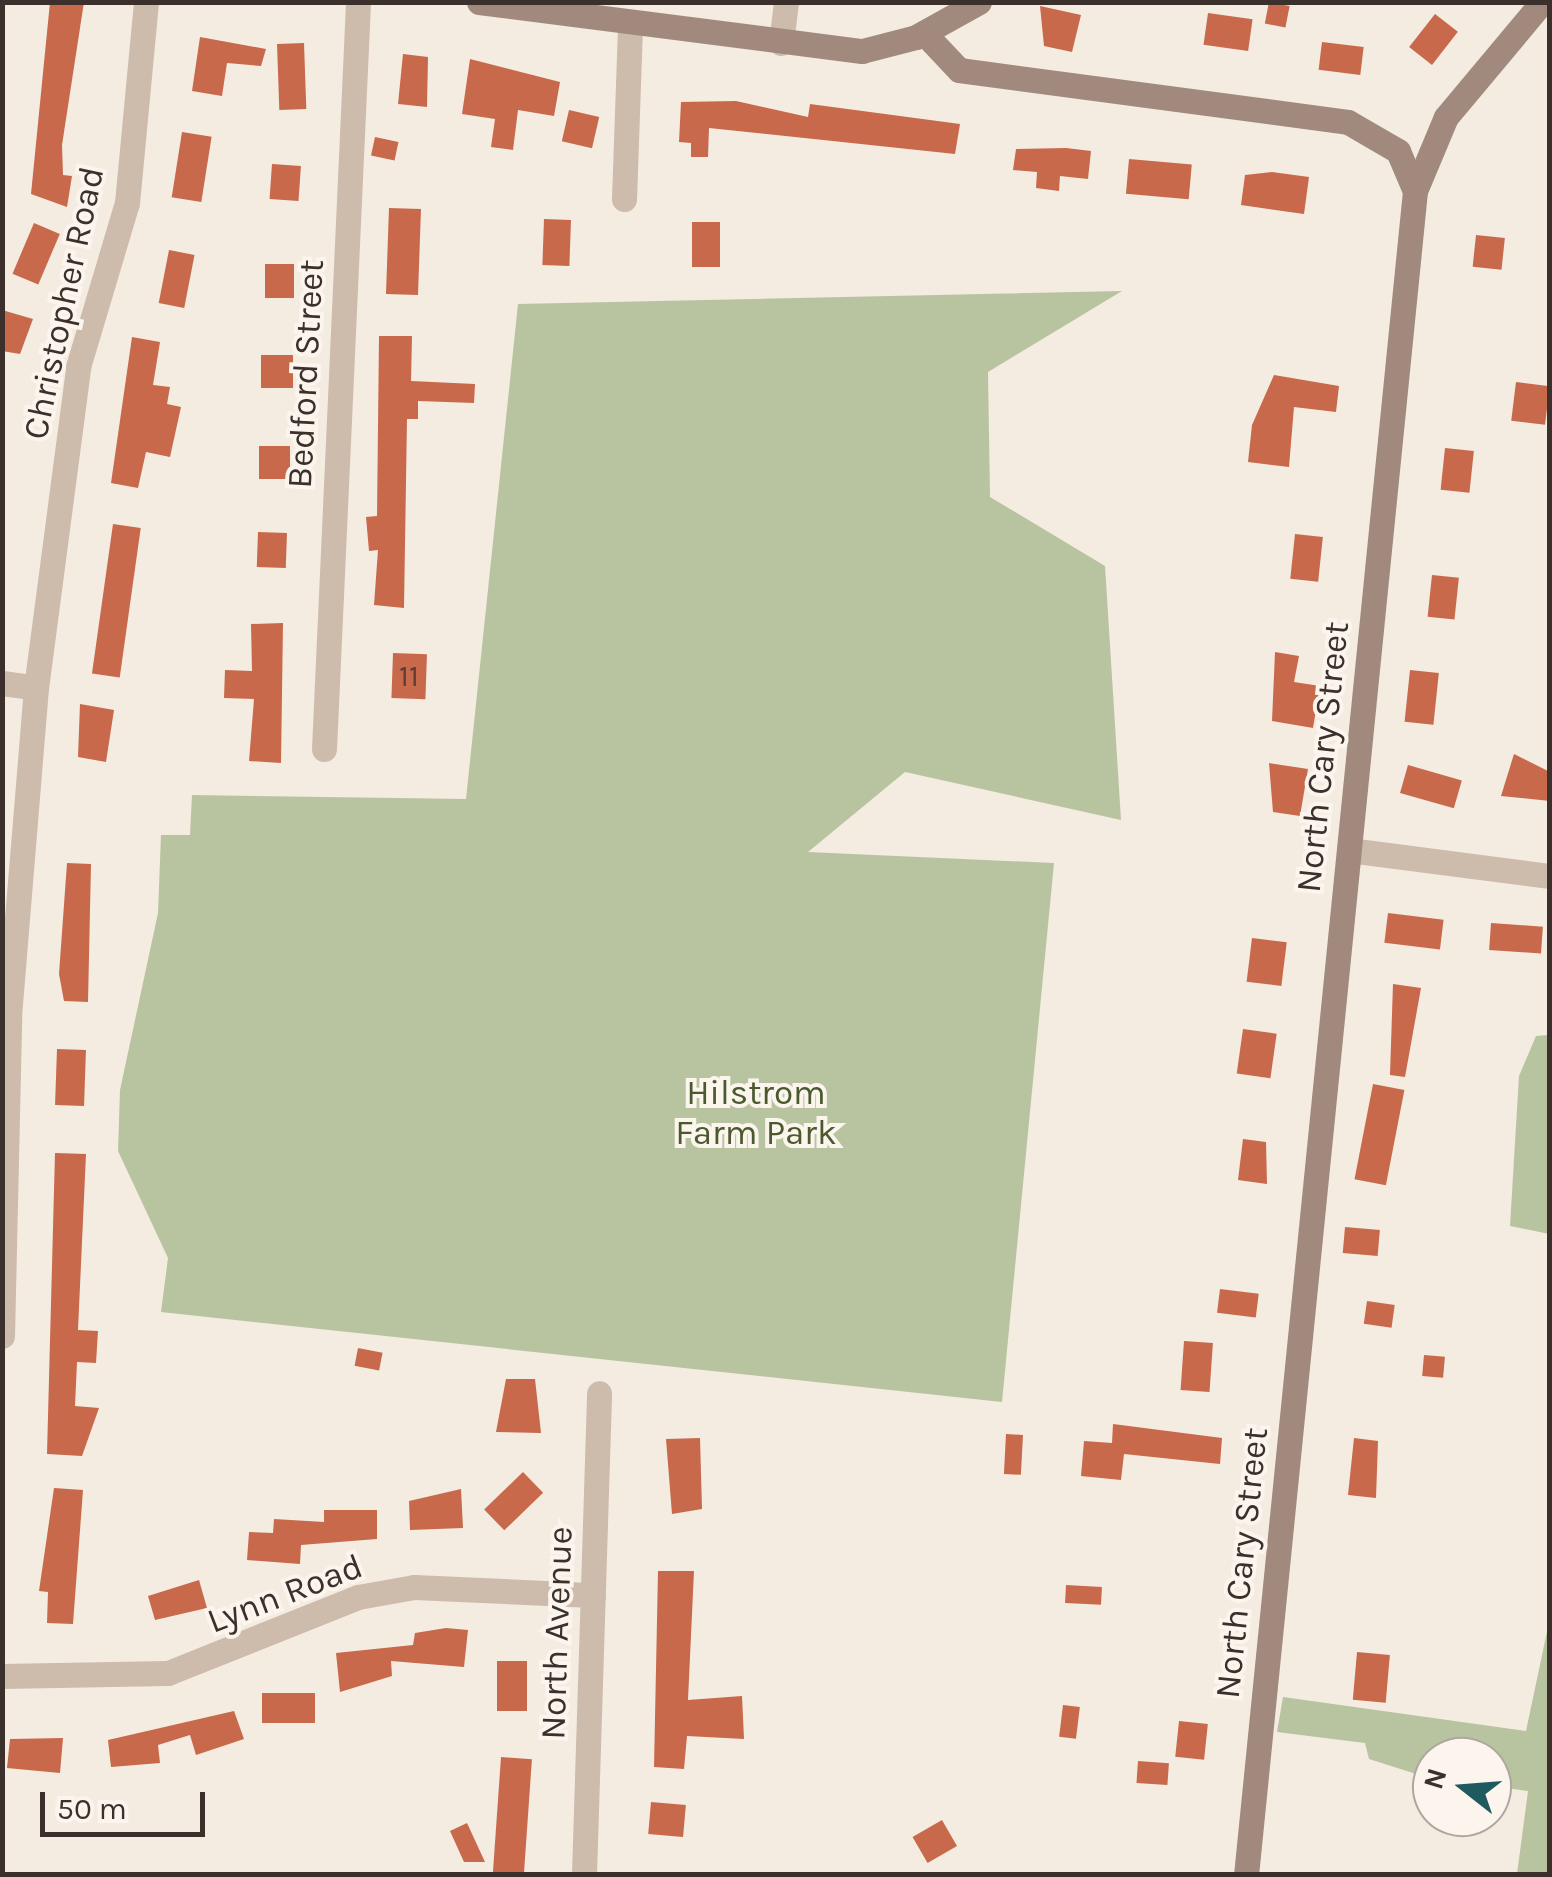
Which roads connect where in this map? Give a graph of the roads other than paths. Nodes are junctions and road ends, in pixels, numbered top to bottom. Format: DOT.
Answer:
graph roads {
  1 [pos="146,2"];
  2 [pos="358,2"];
  3 [pos="786,2"];
  4 [pos="979,2"];
  5 [pos="1542,2"];
  6 [pos="493,3"];
  7 [pos="630,22"];
  8 [pos="924,33"];
  9 [pos="781,43"];
  10 [pos="1416,192"];
  11 [pos="624,199"];
  12 [pos="2,684"];
  13 [pos="36,688"];
  14 [pos="324,749"];
  15 [pos="1349,850"];
  16 [pos="1550,876"];
  17 [pos="6,1015"];
  18 [pos="2,1336"];
  19 [pos="599,1393"];
  20 [pos="593,1594"];
  21 [pos="2,1676"];
  22 [pos="584,1874"];
  23 [pos="1246,1874"];
  1 -- 13 [label="street, Christopher Road"];
  2 -- 14 [label="street, Bedford Street"];
  3 -- 9 [label="street"];
  4 -- 8 [label="main road"];
  5 -- 10 [label="main road, North Cary Street"];
  6 -- 7 [label="main road"];
  7 -- 9 [label="main road"];
  7 -- 11 [label="street"];
  8 -- 9 [label="main road"];
  8 -- 10 [label="main road"];
  10 -- 15 [label="main road, North Cary Street"];
  12 -- 13 [label="street"];
  13 -- 17 [label="street, Christopher Road"];
  15 -- 16 [label="street"];
  15 -- 23 [label="main road, North Cary Street"];
  17 -- 18 [label="street, Christopher Road"];
  19 -- 20 [label="street, North Avenue"];
  20 -- 21 [label="street, Lynn Road"];
  20 -- 22 [label="street, North Avenue"];
}
